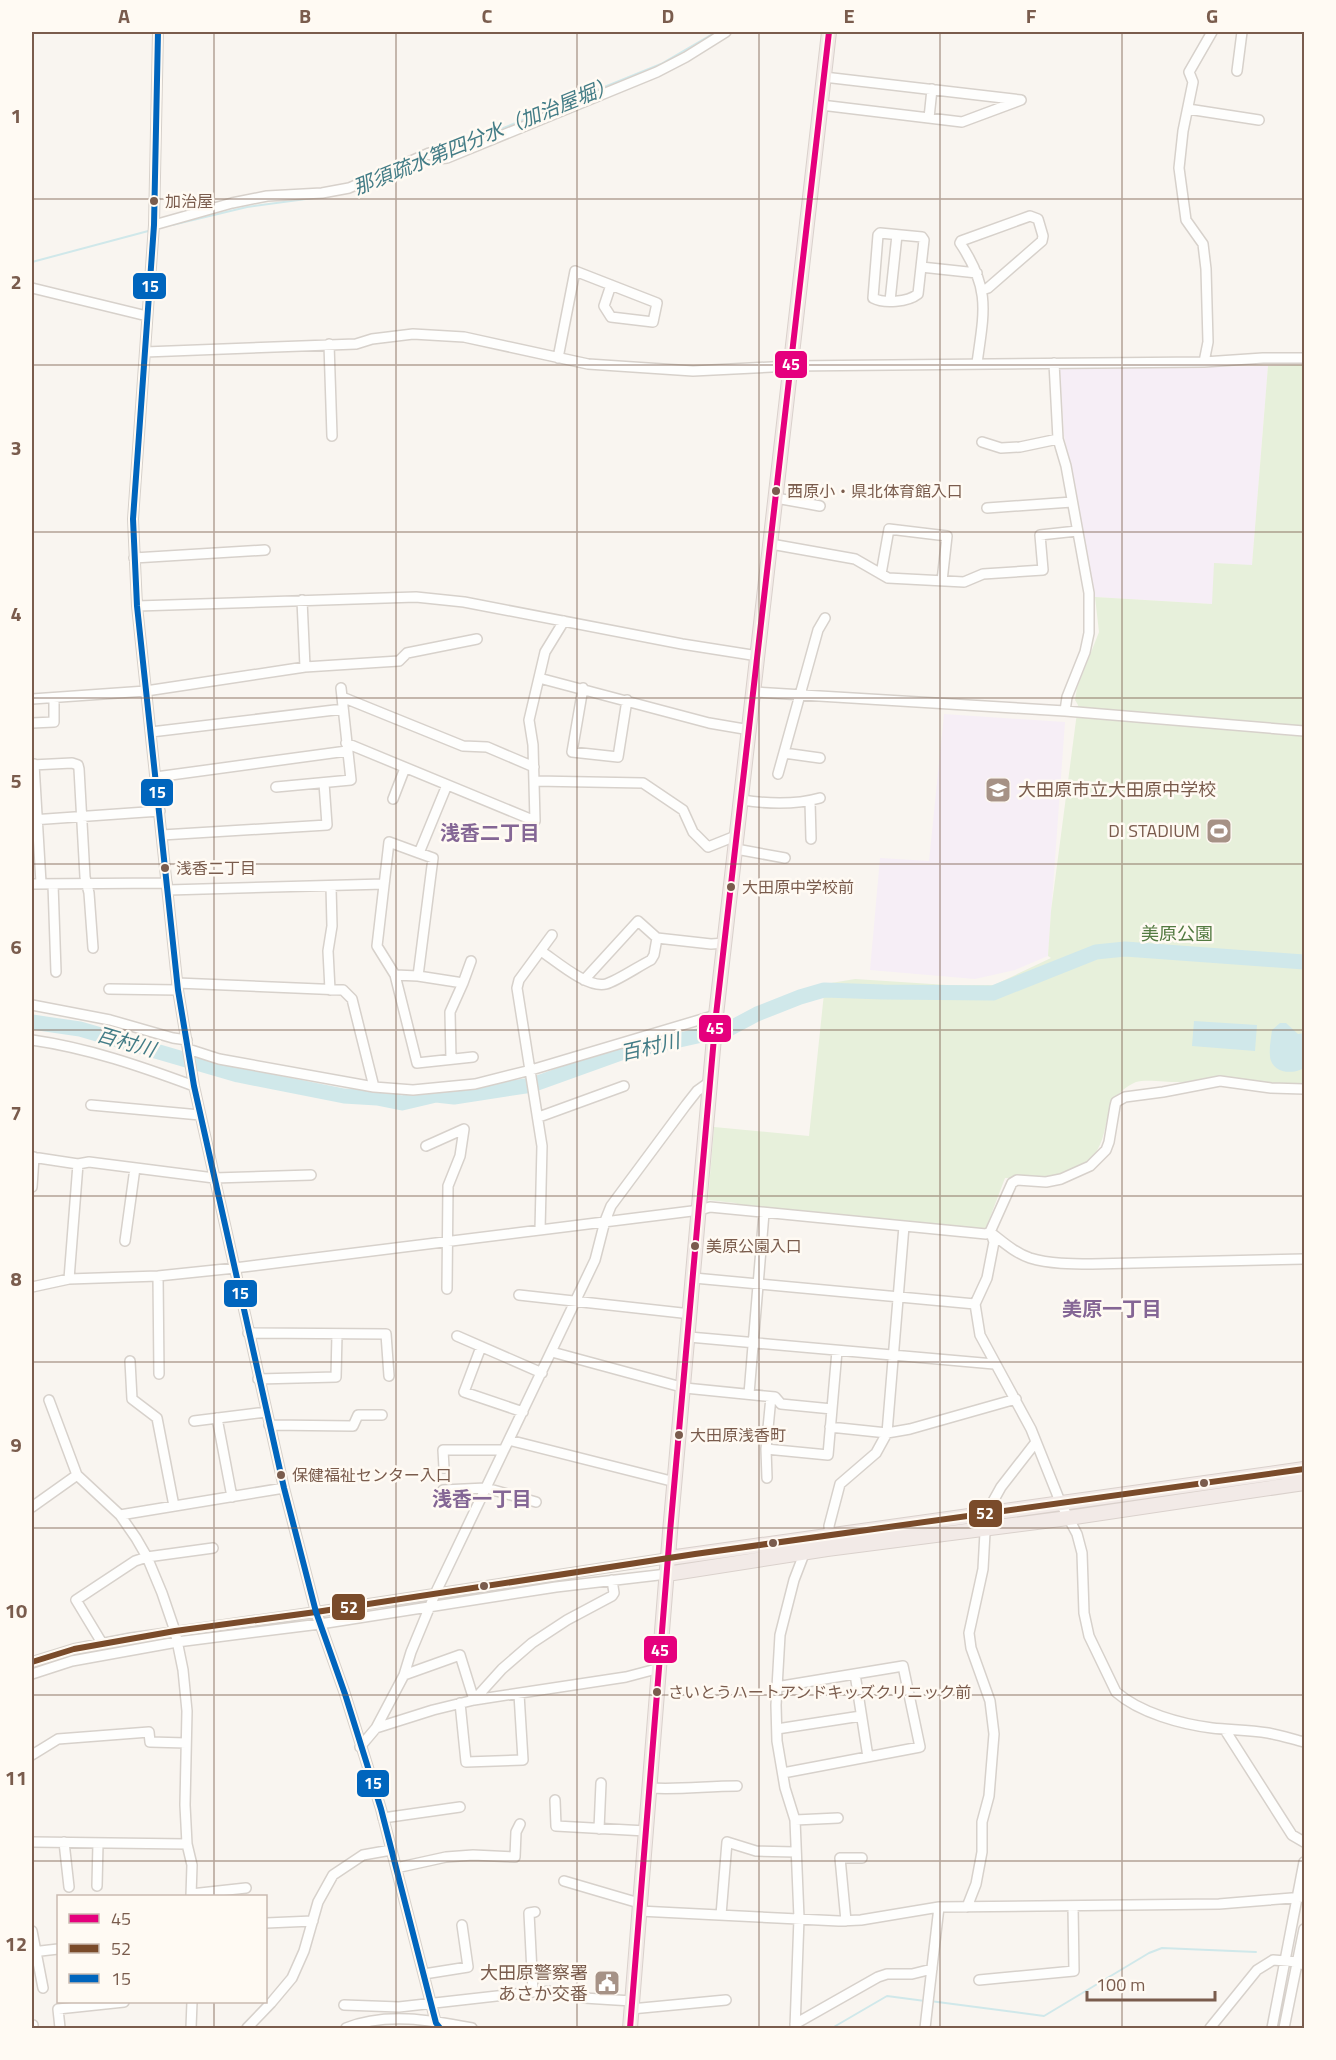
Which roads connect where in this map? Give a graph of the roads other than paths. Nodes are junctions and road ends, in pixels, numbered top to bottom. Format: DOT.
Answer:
graph roads {
  1 [pos="158,32"];
  2 [pos="726,32"];
  3 [pos="829,32"];
  4 [pos="1212,32"];
  5 [pos="1242,32"];
  6 [pos="1237,71"];
  7 [pos="824,77"];
  8 [pos="932,90"];
  9 [pos="821,105"];
  10 [pos="1188,109"];
  11 [pos="929,118"];
  12 [pos="1259,120"];
  13 [pos="154,225"];
  14 [pos="897,235"];
  15 [pos="921,267"];
  16 [pos="977,273"];
  17 [pos="611,285"];
  18 [pos="32,288"];
  19 [pos="982,290"];
  20 [pos="890,301"];
  21 [pos="147,316"];
  22 [pos="329,344"];
  23 [pos="145,352"];
  24 [pos="558,358"];
  25 [pos="1305,358"];
  26 [pos="1204,362"];
  27 [pos="977,363"];
  28 [pos="1054,363"];
  29 [pos="791,366"];
  30 [pos="332,436"];
  31 [pos="1059,439"];
  32 [pos="982,442"];
  33 [pos="776,498"];
  34 [pos="1072,502"];
  35 [pos="820,506"];
  36 [pos="987,508"];
  37 [pos="1077,531"];
  38 [pos="771,544"];
  39 [pos="265,550"];
  40 [pos="134,558"];
  41 [pos="881,574"];
  42 [pos="942,581"];
  43 [pos="302,600"];
  44 [pos="137,606"];
  45 [pos="825,618"];
  46 [pos="564,621"];
  47 [pos="477,639"];
  48 [pos="758,656"];
  49 [pos="305,667"];
  50 [pos="539,678"];
  51 [pos="583,688"];
  52 [pos="146,691"];
  53 [pos="754,692"];
  54 [pos="799,695"];
  55 [pos="54,698"];
  56 [pos="32,699"];
  57 [pos="627,700"];
  58 [pos="343,709"];
  59 [pos="1065,711"];
  60 [pos="32,723"];
  61 [pos="750,730"];
  62 [pos="1305,731"];
  63 [pos="151,732"];
  64 [pos="346,747"];
  65 [pos="784,753"];
  66 [pos="820,758"];
  67 [pos="33,765"];
  68 [pos="534,767"];
  69 [pos="405,768"];
  70 [pos="778,774"];
  71 [pos="156,777"];
  72 [pos="535,781"];
  73 [pos="324,783"];
  74 [pos="447,785"];
  75 [pos="276,787"];
  76 [pos="393,798"];
  77 [pos="820,798"];
  78 [pos="742,800"];
  79 [pos="810,801"];
  80 [pos="160,811"];
  81 [pos="83,816"];
  82 [pos="35,820"];
  83 [pos="162,835"];
  84 [pos="738,835"];
  85 [pos="811,838"];
  86 [pos="736,849"];
  87 [pos="419,853"];
  88 [pos="785,858"];
  89 [pos="36,884"];
  90 [pos="53,884"];
  91 [pos="87,884"];
  92 [pos="384,884"];
  93 [pos="168,886"];
  94 [pos="331,886"];
  95 [pos="552,935"];
  96 [pos="657,938"];
  97 [pos="726,943"];
  98 [pos="93,948"];
  99 [pos="541,951"];
  100 [pos="471,961"];
  101 [pos="56,972"];
  102 [pos="395,975"];
  103 [pos="418,976"];
  104 [pos="584,980"];
  105 [pos="463,983"];
  106 [pos="178,987"];
  107 [pos="109,989"];
  108 [pos="330,990"];
  109 [pos="32,1005"];
  110 [pos="716,1019"];
  111 [pos="32,1040"];
  112 [pos="188,1048"];
  113 [pos="473,1057"];
  114 [pos="452,1059"];
  115 [pos="531,1070"];
  116 [pos="193,1081"];
  117 [pos="711,1081"];
  118 [pos="624,1086"];
  119 [pos="374,1087"];
  120 [pos="1305,1089"];
  121 [pos="91,1105"];
  122 [pos="200,1115"];
  123 [pos="538,1117"];
  124 [pos="426,1146"];
  125 [pos="33,1157"];
  126 [pos="78,1164"];
  127 [pos="135,1168"];
  128 [pos="311,1175"];
  129 [pos="214,1178"];
  130 [pos="32,1187"];
  131 [pos="700,1210"];
  132 [pos="764,1213"];
  133 [pos="605,1221"];
  134 [pos="904,1226"];
  135 [pos="540,1230"];
  136 [pos="990,1232"];
  137 [pos="125,1241"];
  138 [pos="448,1242"];
  139 [pos="1305,1259"];
  140 [pos="235,1268"];
  141 [pos="158,1276"];
  142 [pos="694,1278"];
  143 [pos="69,1280"];
  144 [pos="758,1283"];
  145 [pos="32,1287"];
  146 [pos="447,1289"];
  147 [pos="519,1295"];
  148 [pos="899,1297"];
  149 [pos="576,1301"];
  150 [pos="975,1304"];
  151 [pos="691,1314"];
  152 [pos="248,1334"];
  153 [pos="337,1334"];
  154 [pos="457,1336"];
  155 [pos="689,1337"];
  156 [pos="753,1343"];
  157 [pos="481,1347"];
  158 [pos="837,1351"];
  159 [pos="552,1352"];
  160 [pos="893,1356"];
  161 [pos="130,1361"];
  162 [pos="994,1364"];
  163 [pos="542,1373"];
  164 [pos="159,1374"];
  165 [pos="389,1376"];
  166 [pos="258,1379"];
  167 [pos="685,1388"];
  168 [pos="749,1394"];
  169 [pos="771,1397"];
  170 [pos="1016,1399"];
  171 [pos="49,1400"];
  172 [pos="832,1409"];
  173 [pos="266,1412"];
  174 [pos="523,1412"];
  175 [pos="382,1414"];
  176 [pos="217,1418"];
  177 [pos="194,1421"];
  178 [pos="269,1425"];
  179 [pos="830,1427"];
  180 [pos="887,1433"];
  181 [pos="508,1440"];
  182 [pos="1036,1442"];
  183 [pos="766,1449"];
  184 [pos="504,1450"];
  185 [pos="444,1468"];
  186 [pos="1305,1469"];
  187 [pos="77,1475"];
  188 [pos="767,1478"];
  189 [pos="675,1482"];
  190 [pos="1305,1483"];
  191 [pos="284,1488"];
  192 [pos="486,1488"];
  193 [pos="443,1490"];
  194 [pos="232,1497"];
  195 [pos="536,1502"];
  196 [pos="1061,1504"];
  197 [pos="174,1506"];
  198 [pos="32,1507"];
  199 [pos="120,1515"];
  200 [pos="1068,1518"];
  201 [pos="986,1521"];
  202 [pos="830,1536"];
  203 [pos="213,1548"];
  204 [pos="804,1554"];
  205 [pos="147,1557"];
  206 [pos="669,1558"];
  207 [pos="667,1574"];
  208 [pos="612,1580"];
  209 [pos="435,1594"];
  210 [pos="431,1607"];
  211 [pos="316,1612"];
  212 [pos="320,1624"];
  213 [pos="175,1631"];
  214 [pos="177,1642"];
  215 [pos="102,1643"];
  216 [pos="32,1662"];
  217 [pos="660,1668"];
  218 [pos="32,1674"];
  219 [pos="855,1674"];
  220 [pos="404,1675"];
  221 [pos="776,1687"];
  222 [pos="519,1694"];
  223 [pos="474,1700"];
  224 [pos="460,1703"];
  225 [pos="861,1716"];
  226 [pos="375,1728"];
  227 [pos="777,1729"];
  228 [pos="1225,1730"];
  229 [pos="1305,1742"];
  230 [pos="186,1743"];
  231 [pos="360,1747"];
  232 [pos="32,1755"];
  233 [pos="868,1757"];
  234 [pos="783,1773"];
  235 [pos="601,1783"];
  236 [pos="737,1786"];
  237 [pos="649,1788"];
  238 [pos="555,1800"];
  239 [pos="459,1807"];
  240 [pos="383,1818"];
  241 [pos="838,1818"];
  242 [pos="795,1820"];
  243 [pos="520,1824"];
  244 [pos="599,1828"];
  245 [pos="646,1831"];
  246 [pos="32,1842"];
  247 [pos="64,1842"];
  248 [pos="1305,1842"];
  249 [pos="98,1843"];
  250 [pos="187,1844"];
  251 [pos="391,1850"];
  252 [pos="795,1852"];
  253 [pos="862,1858"];
  254 [pos="1305,1862"];
  255 [pos="396,1868"];
  256 [pos="564,1881"];
  257 [pos="97,1886"];
  258 [pos="69,1887"];
  259 [pos="246,1888"];
  260 [pos="191,1895"];
  261 [pos="1301,1897"];
  262 [pos="1073,1906"];
  263 [pos="639,1907"];
  264 [pos="939,1907"];
  265 [pos="967,1907"];
  266 [pos="535,1912"];
  267 [pos="721,1915"];
  268 [pos="798,1918"];
  269 [pos="313,1921"];
  270 [pos="846,1921"];
  271 [pos="267,1923"];
  272 [pos="462,1925"];
  273 [pos="1305,1929"];
  274 [pos="32,1931"];
  275 [pos="57,1949"];
  276 [pos="33,1952"];
  277 [pos="1285,1960"];
  278 [pos="1301,1963"];
  279 [pos="932,1969"];
  280 [pos="424,1974"];
  281 [pos="979,1980"];
  282 [pos="43,1988"];
  283 [pos="533,1992"];
  284 [pos="726,2000"];
  285 [pos="108,2003"];
  286 [pos="192,2003"];
  287 [pos="432,2004"];
  288 [pos="344,2005"];
  289 [pos="632,2005"];
  290 [pos="438,2026"];
  291 [pos="795,2026"];
  292 [pos="60,2028"];
  293 [pos="191,2028"];
  294 [pos="247,2028"];
  295 [pos="346,2028"];
  296 [pos="472,2028"];
  297 [pos="630,2028"];
  298 [pos="925,2028"];
  299 [pos="1210,2028"];
  300 [pos="1272,2028"];
  301 [pos="1284,2028"];
  1 -- 13 [label="street"];
  2 -- 13 [label="street"];
  3 -- 7 [label="highway"];
  4 -- 10 [label="street"];
  5 -- 6 [label="street"];
  7 -- 8 [label="street"];
  7 -- 9 [label="highway"];
  8 -- 11 [label="street"];
  8 -- 11 [label="street"];
  9 -- 11 [label="street"];
  9 -- 29 [label="highway"];
  10 -- 12 [label="street"];
  10 -- 26 [label="street"];
  13 -- 21 [label="street"];
  14 -- 15 [label="street"];
  14 -- 20 [label="street"];
  14 -- 20 [label="street"];
  15 -- 16 [label="street"];
  15 -- 20 [label="street"];
  16 -- 19 [label="street"];
  16 -- 19 [label="street"];
  17 -- 17 [label="street"];
  17 -- 24 [label="street"];
  18 -- 21 [label="street"];
  19 -- 27 [label="street"];
  21 -- 23 [label="street"];
  22 -- 23 [label="street"];
  22 -- 24 [label="street"];
  22 -- 30 [label="street"];
  23 -- 40 [label="street"];
  24 -- 29 [label="street"];
  25 -- 26 [label="street"];
  26 -- 28 [label="street"];
  27 -- 28 [label="street"];
  27 -- 29 [label="street"];
  28 -- 31 [label="street"];
  29 -- 33 [label="highway"];
  31 -- 32 [label="street"];
  31 -- 34 [label="street"];
  33 -- 35 [label="street"];
  33 -- 38 [label="highway"];
  34 -- 36 [label="street"];
  34 -- 37 [label="street"];
  37 -- 42 [label="street"];
  37 -- 59 [label="street"];
  38 -- 41 [label="street"];
  38 -- 48 [label="highway"];
  39 -- 40 [label="street"];
  40 -- 44 [label="street"];
  41 -- 42 [label="street"];
  41 -- 42 [label="street"];
  43 -- 44 [label="street"];
  43 -- 46 [label="street"];
  43 -- 49 [label="street"];
  44 -- 52 [label="street"];
  45 -- 54 [label="street"];
  46 -- 48 [label="street"];
  46 -- 50 [label="street"];
  47 -- 49 [label="street"];
  48 -- 53 [label="highway"];
  49 -- 52 [label="street"];
  50 -- 51 [label="street"];
  50 -- 68 [label="street"];
  51 -- 57 [label="street"];
  51 -- 57 [label="street"];
  52 -- 55 [label="street"];
  52 -- 63 [label="street"];
  53 -- 54 [label="street"];
  53 -- 61 [label="highway"];
  54 -- 59 [label="street"];
  54 -- 65 [label="street"];
  55 -- 56 [label="street"];
  55 -- 60 [label="street"];
  57 -- 61 [label="street"];
  58 -- 63 [label="street"];
  58 -- 64 [label="street"];
  58 -- 68 [label="street"];
  59 -- 62 [label="street"];
  61 -- 78 [label="highway"];
  63 -- 71 [label="street"];
  64 -- 69 [label="street"];
  64 -- 71 [label="street"];
  64 -- 73 [label="street"];
  65 -- 66 [label="street"];
  65 -- 70 [label="street"];
  67 -- 81 [label="street"];
  67 -- 82 [label="street"];
  68 -- 72 [label="street"];
  69 -- 74 [label="street"];
  69 -- 76 [label="street"];
  71 -- 80 [label="street"];
  72 -- 74 [label="street"];
  72 -- 84 [label="street"];
  73 -- 75 [label="street"];
  73 -- 83 [label="street"];
  74 -- 87 [label="street"];
  77 -- 79 [label="street"];
  78 -- 79 [label="street"];
  78 -- 84 [label="highway"];
  79 -- 85 [label="street"];
  80 -- 81 [label="street"];
  80 -- 83 [label="street"];
  81 -- 82 [label="street"];
  81 -- 91 [label="street"];
  82 -- 89 [label="street"];
  83 -- 93 [label="street"];
  84 -- 86 [label="highway"];
  86 -- 88 [label="street"];
  86 -- 97 [label="highway"];
  87 -- 92 [label="street"];
  87 -- 103 [label="street"];
  89 -- 90 [label="street"];
  90 -- 91 [label="street"];
  90 -- 101 [label="street"];
  91 -- 93 [label="street"];
  91 -- 98 [label="street"];
  92 -- 94 [label="street"];
  92 -- 102 [label="street"];
  93 -- 94 [label="street"];
  93 -- 106 [label="street"];
  94 -- 108 [label="street"];
  95 -- 99 [label="street"];
  96 -- 97 [label="street"];
  96 -- 104 [label="street"];
  96 -- 104 [label="street"];
  97 -- 110 [label="highway"];
  99 -- 104 [label="street"];
  99 -- 115 [label="street"];
  100 -- 105 [label="street"];
  102 -- 103 [label="street"];
  102 -- 114 [label="street"];
  103 -- 105 [label="street"];
  105 -- 114 [label="street"];
  106 -- 107 [label="street"];
  106 -- 108 [label="street"];
  106 -- 112 [label="street"];
  108 -- 119 [label="street"];
  109 -- 112 [label="street"];
  110 -- 115 [label="street"];
  110 -- 117 [label="highway"];
  111 -- 116 [label="street"];
  112 -- 116 [label="street"];
  112 -- 119 [label="street"];
  113 -- 114 [label="street"];
  115 -- 119 [label="street"];
  115 -- 123 [label="street"];
  116 -- 122 [label="street"];
  117 -- 131 [label="highway"];
  117 -- 133 [label="street"];
  118 -- 123 [label="street"];
  120 -- 136 [label="street"];
  121 -- 122 [label="street"];
  122 -- 129 [label="street"];
  123 -- 135 [label="street"];
  124 -- 138 [label="street"];
  125 -- 126 [label="street"];
  125 -- 130 [label="street"];
  126 -- 127 [label="street"];
  126 -- 143 [label="street"];
  127 -- 129 [label="street"];
  127 -- 137 [label="street"];
  128 -- 129 [label="street"];
  129 -- 140 [label="street"];
  131 -- 132 [label="street"];
  131 -- 133 [label="street"];
  131 -- 142 [label="highway"];
  132 -- 134 [label="street"];
  132 -- 144 [label="street"];
  133 -- 135 [label="street"];
  133 -- 149 [label="street"];
  134 -- 136 [label="street"];
  134 -- 148 [label="street"];
  135 -- 138 [label="street"];
  136 -- 139 [label="street"];
  136 -- 150 [label="street"];
  138 -- 140 [label="street"];
  138 -- 146 [label="street"];
  140 -- 141 [label="street"];
  140 -- 152 [label="street"];
  141 -- 143 [label="street"];
  141 -- 164 [label="street"];
  142 -- 144 [label="street"];
  142 -- 151 [label="highway"];
  143 -- 145 [label="street"];
  144 -- 148 [label="street"];
  144 -- 156 [label="street"];
  147 -- 149 [label="street"];
  148 -- 150 [label="street"];
  148 -- 160 [label="street"];
  149 -- 151 [label="street"];
  149 -- 159 [label="street"];
  150 -- 162 [label="street"];
  151 -- 155 [label="highway"];
  152 -- 153 [label="street"];
  152 -- 166 [label="street"];
  153 -- 165 [label="street"];
  153 -- 166 [label="street"];
  154 -- 157 [label="street"];
  155 -- 156 [label="street"];
  155 -- 167 [label="highway"];
  156 -- 158 [label="street"];
  156 -- 168 [label="street"];
  157 -- 163 [label="street"];
  157 -- 174 [label="street"];
  158 -- 160 [label="street"];
  158 -- 172 [label="street"];
  159 -- 163 [label="street"];
  159 -- 167 [label="street"];
  160 -- 162 [label="street"];
  160 -- 180 [label="street"];
  161 -- 197 [label="street"];
  162 -- 170 [label="street"];
  163 -- 174 [label="street"];
  166 -- 173 [label="street"];
  167 -- 168 [label="street"];
  167 -- 189 [label="highway"];
  168 -- 169 [label="street"];
  169 -- 172 [label="street"];
  169 -- 183 [label="street"];
  170 -- 180 [label="street"];
  170 -- 182 [label="street"];
  171 -- 187 [label="street"];
  172 -- 179 [label="street"];
  173 -- 176 [label="street"];
  173 -- 178 [label="street"];
  174 -- 181 [label="street"];
  175 -- 178 [label="street"];
  176 -- 177 [label="street"];
  176 -- 194 [label="street"];
  178 -- 191 [label="street"];
  179 -- 180 [label="street"];
  179 -- 183 [label="street"];
  180 -- 202 [label="street"];
  181 -- 184 [label="street"];
  181 -- 189 [label="street"];
  182 -- 196 [label="street"];
  182 -- 201 [label="street"];
  183 -- 188 [label="street"];
  184 -- 185 [label="street"];
  184 -- 192 [label="street"];
  186 -- 196 [label="highway"];
  187 -- 198 [label="street"];
  187 -- 199 [label="street"];
  189 -- 206 [label="highway"];
  190 -- 200 [label="highway"];
  191 -- 194 [label="street"];
  191 -- 211 [label="street"];
  192 -- 193 [label="street"];
  192 -- 195 [label="street"];
  192 -- 209 [label="street"];
  194 -- 197 [label="street"];
  196 -- 200 [label="street"];
  196 -- 201 [label="highway"];
  197 -- 199 [label="street"];
  199 -- 205 [label="street"];
  200 -- 201 [label="highway"];
  200 -- 228 [label="street"];
  201 -- 202 [label="highway"];
  201 -- 204 [label="highway"];
  201 -- 265 [label="street"];
  202 -- 206 [label="highway"];
  203 -- 205 [label="street"];
  204 -- 207 [label="highway"];
  204 -- 221 [label="street"];
  205 -- 213 [label="street"];
  205 -- 215 [label="street"];
  206 -- 207 [label="highway"];
  206 -- 209 [label="street"];
  207 -- 208 [label="street"];
  207 -- 217 [label="highway"];
  208 -- 210 [label="street"];
  208 -- 223 [label="street"];
  209 -- 210 [label="street"];
  209 -- 211 [label="street"];
  210 -- 212 [label="street"];
  210 -- 220 [label="street"];
  211 -- 212 [label="street"];
  211 -- 213 [label="street"];
  212 -- 214 [label="street"];
  212 -- 231 [label="street"];
  213 -- 214 [label="street"];
  213 -- 215 [label="street"];
  214 -- 218 [label="street"];
  214 -- 230 [label="street"];
  215 -- 216 [label="street"];
  217 -- 222 [label="street"];
  217 -- 237 [label="highway"];
  219 -- 221 [label="street"];
  219 -- 225 [label="street"];
  219 -- 233 [label="street"];
  220 -- 223 [label="street"];
  220 -- 226 [label="street"];
  221 -- 227 [label="street"];
  222 -- 223 [label="street"];
  222 -- 224 [label="street"];
  223 -- 224 [label="street"];
  224 -- 226 [label="street"];
  225 -- 227 [label="street"];
  225 -- 233 [label="street"];
  226 -- 231 [label="street"];
  227 -- 234 [label="street"];
  228 -- 229 [label="street"];
  228 -- 248 [label="street"];
  230 -- 232 [label="street"];
  230 -- 250 [label="street"];
  231 -- 240 [label="street"];
  233 -- 234 [label="street"];
  234 -- 242 [label="street"];
  235 -- 244 [label="street"];
  236 -- 237 [label="street"];
  237 -- 245 [label="highway"];
  238 -- 244 [label="street"];
  239 -- 240 [label="street"];
  240 -- 251 [label="street"];
  241 -- 242 [label="street"];
  242 -- 252 [label="street"];
  243 -- 255 [label="street"];
  244 -- 245 [label="street"];
  245 -- 263 [label="highway"];
  246 -- 247 [label="street"];
  247 -- 249 [label="street"];
  247 -- 258 [label="street"];
  249 -- 250 [label="street"];
  249 -- 257 [label="street"];
  250 -- 260 [label="street"];
  251 -- 255 [label="street"];
  251 -- 269 [label="street"];
  252 -- 267 [label="street"];
  252 -- 268 [label="street"];
  253 -- 270 [label="street"];
  254 -- 261 [label="street"];
  255 -- 280 [label="street"];
  256 -- 263 [label="street"];
  259 -- 260 [label="street"];
  261 -- 262 [label="street"];
  261 -- 277 [label="street"];
  262 -- 265 [label="street"];
  262 -- 281 [label="street"];
  263 -- 267 [label="street"];
  263 -- 289 [label="highway"];
  264 -- 265 [label="street"];
  264 -- 270 [label="street"];
  264 -- 279 [label="street"];
  266 -- 283 [label="street"];
  267 -- 268 [label="street"];
  268 -- 270 [label="street"];
  268 -- 291 [label="street"];
  269 -- 271 [label="street"];
  269 -- 294 [label="street"];
  272 -- 280 [label="street"];
  273 -- 278 [label="street"];
  274 -- 276 [label="street"];
  275 -- 276 [label="street"];
  276 -- 282 [label="street"];
  277 -- 278 [label="street"];
  277 -- 299 [label="street"];
  277 -- 300 [label="street"];
  278 -- 301 [label="street"];
  279 -- 291 [label="street"];
  279 -- 298 [label="street"];
  280 -- 287 [label="street"];
  283 -- 287 [label="street"];
  283 -- 289 [label="street"];
  284 -- 289 [label="street"];
  285 -- 292 [label="street"];
  286 -- 293 [label="street"];
  287 -- 288 [label="street"];
  287 -- 290 [label="street"];
  289 -- 297 [label="highway"];
  290 -- 295 [label="street"];
  290 -- 296 [label="street"];
}
